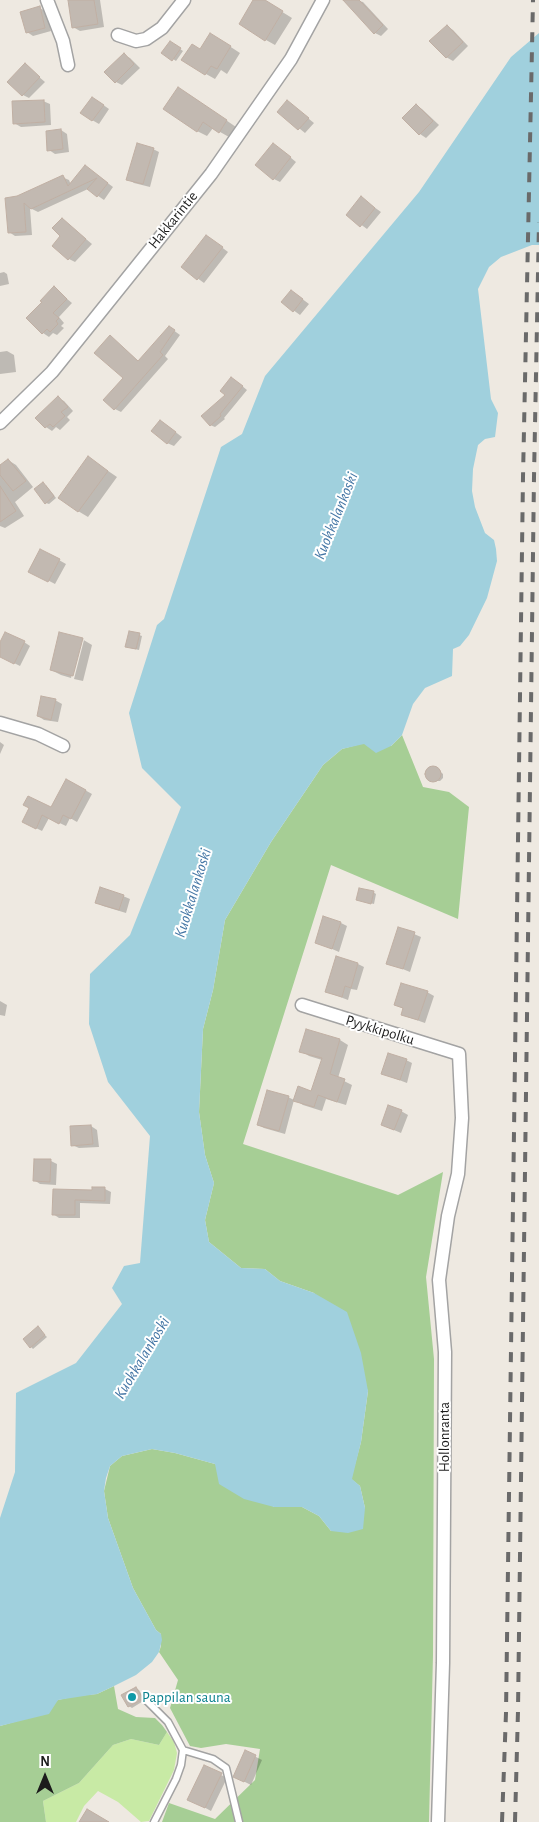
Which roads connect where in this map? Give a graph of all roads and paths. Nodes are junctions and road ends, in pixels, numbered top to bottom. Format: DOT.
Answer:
graph roads {
  1 [pos="47,0"];
  2 [pos="184,0"];
  3 [pos="323,0"];
  4 [pos="118,35"];
  5 [pos="68,65"];
  6 [pos="0,423"];
  7 [pos="0,723"];
  8 [pos="63,746"];
  9 [pos="302,1005"];
  10 [pos="459,1054"];
  11 [pos="147,1701"];
  12 [pos="183,1750"];
  13 [pos="154,1822"];
  14 [pos="239,1822"];
  15 [pos="438,1822"];
  1 -- 5 [label="street"];
  2 -- 4 [label="street"];
  3 -- 6 [label="street, Hakkarintie"];
  7 -- 8 [label="street"];
  9 -- 10 [label="street, Pyykkipolku"];
  10 -- 15 [label="street, Hollonranta"];
  11 -- 12 [label="lane"];
  12 -- 13 [label="lane"];
  12 -- 14 [label="lane"];
}
